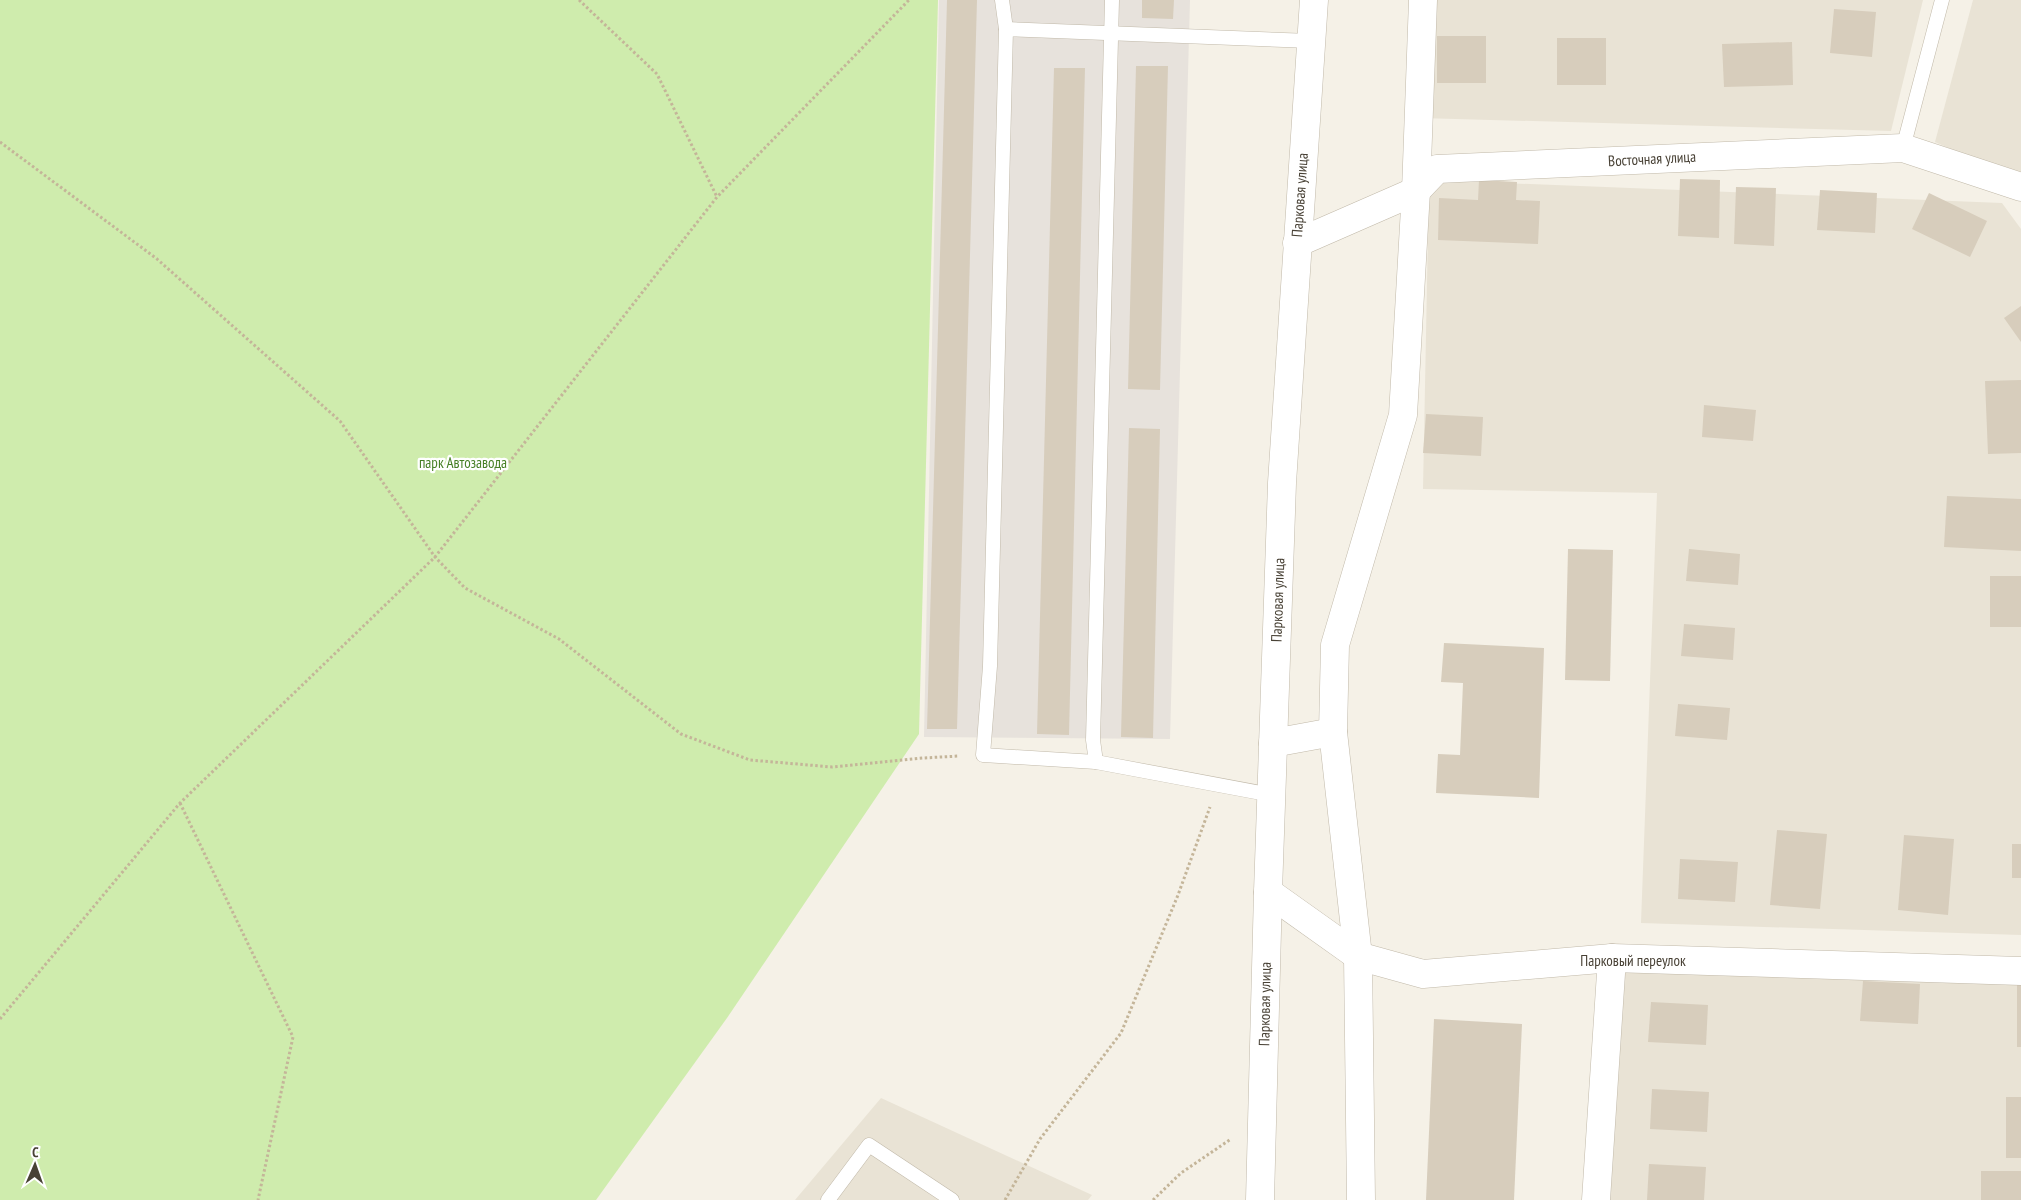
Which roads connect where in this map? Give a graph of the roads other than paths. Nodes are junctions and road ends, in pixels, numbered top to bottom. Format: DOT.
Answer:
graph roads {
  1 [pos="1002,0"];
  2 [pos="1112,0"];
  3 [pos="1314,0"];
  4 [pos="1423,0"];
  5 [pos="1942,0"];
  6 [pos="1006,29"];
  7 [pos="1111,34"];
  8 [pos="1311,42"];
  9 [pos="1903,148"];
  10 [pos="2021,187"];
  11 [pos="1416,191"];
  12 [pos="1297,243"];
  13 [pos="1333,732"];
  14 [pos="1273,743"];
  15 [pos="1096,762"];
  16 [pos="1272,795"];
  17 [pos="1268,892"];
  18 [pos="1358,956"];
  19 [pos="1612,958"];
  20 [pos="2021,971"];
  21 [pos="828,1200"];
  22 [pos="952,1200"];
  23 [pos="1260,1200"];
  24 [pos="1361,1200"];
  25 [pos="1596,1200"];
  1 -- 6 [label="lane"];
  2 -- 7 [label="lane"];
  3 -- 8 [label="street, Парковая улица"];
  4 -- 11 [label="street"];
  5 -- 9 [label="lane"];
  6 -- 7 [label="lane"];
  6 -- 15 [label="lane"];
  7 -- 8 [label="lane"];
  7 -- 15 [label="lane"];
  8 -- 12 [label="street, Парковая улица"];
  9 -- 10 [label="street, Восточная улица"];
  9 -- 11 [label="street, Восточная улица"];
  11 -- 12 [label="street, Восточная улица"];
  11 -- 13 [label="street"];
  12 -- 14 [label="street, Парковая улица"];
  13 -- 14 [label="street"];
  13 -- 18 [label="street"];
  14 -- 16 [label="street, Парковая улица"];
  15 -- 16 [label="lane"];
  16 -- 17 [label="street, Парковая улица"];
  17 -- 18 [label="street, Парковый переулок"];
  17 -- 23 [label="street, Парковая улица"];
  18 -- 19 [label="street, Парковый переулок"];
  18 -- 24 [label="street"];
  19 -- 20 [label="street, Парковый переулок"];
  19 -- 25 [label="street"];
  21 -- 22 [label="lane"];
}
